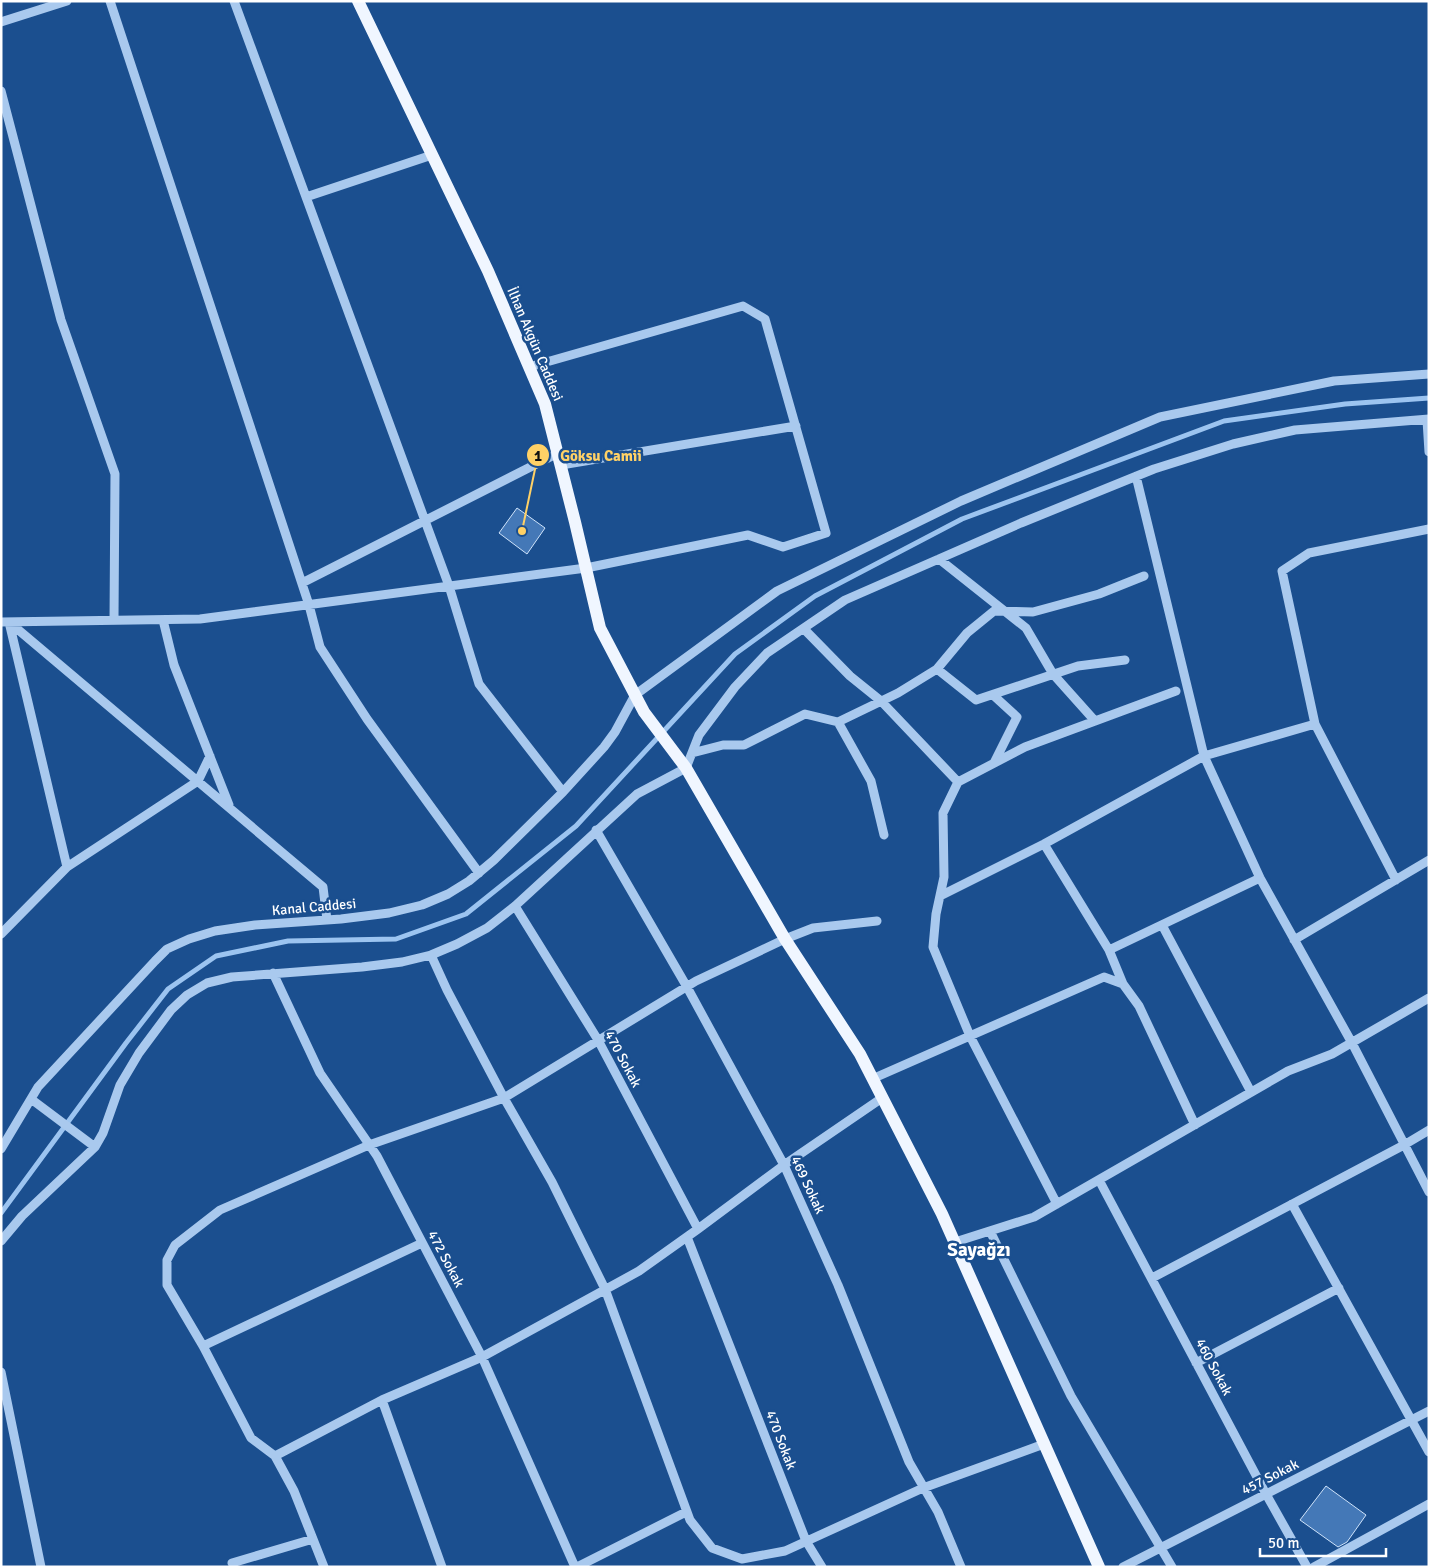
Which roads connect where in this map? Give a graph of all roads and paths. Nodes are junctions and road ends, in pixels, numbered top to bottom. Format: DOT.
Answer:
graph roads {
  1 [pos="67,1"];
  2 [pos="110,1"];
  3 [pos="234,1"];
  4 [pos="358,1"];
  5 [pos="1,22"];
  6 [pos="1,91"];
  7 [pos="432,156"];
  8 [pos="306,197"];
  9 [pos="529,367"];
  10 [pos="1429,374"];
  11 [pos="1428,419"];
  12 [pos="796,426"];
  13 [pos="1429,452"];
  14 [pos="559,459"];
  15 [pos="1136,476"];
  16 [pos="425,520"];
  17 [pos="1429,529"];
  18 [pos="939,560"];
  19 [pos="586,568"];
  20 [pos="1144,576"];
  21 [pos="302,583"];
  22 [pos="449,586"];
  23 [pos="309,605"];
  24 [pos="1007,612"];
  25 [pos="114,620"];
  26 [pos="163,620"];
  27 [pos="5,622"];
  28 [pos="804,629"];
  29 [pos="1125,660"];
  30 [pos="937,670"];
  31 [pos="1053,674"];
  32 [pos="1176,691"];
  33 [pos="635,695"];
  34 [pos="993,695"];
  35 [pos="881,701"];
  36 [pos="1095,721"];
  37 [pos="838,722"];
  38 [pos="1315,724"];
  39 [pos="692,753"];
  40 [pos="210,756"];
  41 [pos="1204,756"];
  42 [pos="994,763"];
  43 [pos="686,768"];
  44 [pos="198,781"];
  45 [pos="958,782"];
  46 [pos="563,792"];
  47 [pos="230,808"];
  48 [pos="596,830"];
  49 [pos="884,835"];
  50 [pos="1044,844"];
  51 [pos="1429,860"];
  52 [pos="67,867"];
  53 [pos="479,873"];
  54 [pos="1260,878"];
  55 [pos="1396,880"];
  56 [pos="940,896"];
  57 [pos="515,906"];
  58 [pos="327,920"];
  59 [pos="877,921"];
  60 [pos="1162,925"];
  61 [pos="1,934"];
  62 [pos="785,939"];
  63 [pos="1294,940"];
  64 [pos="1109,950"];
  65 [pos="431,955"];
  66 [pos="274,973"];
  67 [pos="1123,984"];
  68 [pos="687,987"];
  69 [pos="1429,998"];
  70 [pos="970,1036"];
  71 [pos="598,1040"];
  72 [pos="1352,1043"];
  73 [pos="872,1079"];
  74 [pos="1251,1092"];
  75 [pos="504,1098"];
  76 [pos="882,1098"];
  77 [pos="31,1099"];
  78 [pos="1195,1125"];
  79 [pos="1429,1130"];
  80 [pos="369,1145"];
  81 [pos="1404,1145"];
  82 [pos="95,1147"];
  83 [pos="1,1149"];
  84 [pos="784,1165"];
  85 [pos="1098,1180"];
  86 [pos="1429,1192"];
  87 [pos="1057,1204"];
  88 [pos="1292,1204"];
  89 [pos="698,1230"];
  90 [pos="990,1231"];
  91 [pos="687,1237"];
  92 [pos="1,1241"];
  93 [pos="422,1242"];
  94 [pos="955,1242"];
  95 [pos="1152,1278"];
  96 [pos="1339,1288"];
  97 [pos="605,1289"];
  98 [pos="203,1346"];
  99 [pos="482,1357"];
  100 [pos="1196,1363"];
  101 [pos="1,1372"];
  102 [pos="382,1400"];
  103 [pos="1429,1411"];
  104 [pos="1412,1420"];
  105 [pos="1044,1444"];
  106 [pos="1429,1452"];
  107 [pos="275,1456"];
  108 [pos="923,1488"];
  109 [pos="1266,1494"];
  110 [pos="1429,1504"];
  111 [pos="686,1512"];
  112 [pos="313,1539"];
  113 [pos="806,1541"];
  114 [pos="1161,1548"];
  115 [pos="232,1563"];
  116 [pos="42,1567"];
  117 [pos="324,1567"];
  118 [pos="442,1567"];
  119 [pos="576,1567"];
  120 [pos="822,1567"];
  121 [pos="961,1567"];
  122 [pos="1099,1567"];
  123 [pos="1124,1567"];
  124 [pos="1172,1567"];
  125 [pos="1306,1567"];
  126 [pos="1314,1567"];
  1 -- 5 [label="street"];
  2 -- 21 [label="street"];
  3 -- 8 [label="street"];
  4 -- 7 [label="main road, İlhan Akgün Caddesi"];
  6 -- 25 [label="street"];
  7 -- 8 [label="street"];
  7 -- 9 [label="main road, İlhan Akgün Caddesi"];
  8 -- 16 [label="street"];
  9 -- 12 [label="street"];
  9 -- 14 [label="main road, İlhan Akgün Caddesi"];
  10 -- 33 [label="street"];
  11 -- 13 [label="street"];
  11 -- 15 [label="street"];
  12 -- 14 [label="street"];
  12 -- 19 [label="street"];
  14 -- 16 [label="street"];
  14 -- 19 [label="main road, İlhan Akgün Caddesi"];
  15 -- 18 [label="street"];
  15 -- 41 [label="street"];
  16 -- 21 [label="street"];
  16 -- 22 [label="street"];
  17 -- 38 [label="street"];
  18 -- 24 [label="street"];
  18 -- 28 [label="street"];
  19 -- 22 [label="street"];
  19 -- 33 [label="main road, İlhan Akgün Caddesi"];
  20 -- 24 [label="street"];
  21 -- 23 [label="street"];
  22 -- 23 [label="street"];
  22 -- 46 [label="street"];
  23 -- 26 [label="street"];
  23 -- 53 [label="street"];
  24 -- 30 [label="street"];
  24 -- 31 [label="street"];
  25 -- 26 [label="street"];
  25 -- 27 [label="street"];
  26 -- 40 [label="street"];
  27 -- 44 [label="street"];
  27 -- 52 [label="street"];
  28 -- 35 [label="street"];
  28 -- 39 [label="street"];
  29 -- 31 [label="street"];
  30 -- 34 [label="street"];
  30 -- 35 [label="street"];
  31 -- 34 [label="street"];
  31 -- 36 [label="street"];
  32 -- 36 [label="street"];
  33 -- 43 [label="main road, İlhan Akgün Caddesi"];
  33 -- 46 [label="street, Kanal Caddesi"];
  34 -- 42 [label="street"];
  35 -- 37 [label="street"];
  35 -- 45 [label="street"];
  36 -- 42 [label="street"];
  37 -- 39 [label="street"];
  37 -- 49 [label="street"];
  38 -- 41 [label="street"];
  38 -- 55 [label="street"];
  39 -- 43 [label="street"];
  40 -- 44 [label="street"];
  40 -- 47 [label="street"];
  41 -- 50 [label="street"];
  41 -- 54 [label="street"];
  42 -- 45 [label="street"];
  43 -- 48 [label="street"];
  43 -- 62 [label="main road, İlhan Akgün Caddesi"];
  44 -- 47 [label="street"];
  44 -- 52 [label="street"];
  45 -- 56 [label="street"];
  46 -- 53 [label="street, Kanal Caddesi"];
  47 -- 58 [label="street"];
  48 -- 57 [label="street"];
  48 -- 68 [label="street, 469 Sokak"];
  50 -- 56 [label="street"];
  50 -- 64 [label="street"];
  51 -- 55 [label="street"];
  52 -- 61 [label="street"];
  53 -- 58 [label="street, Kanal Caddesi"];
  54 -- 60 [label="street"];
  54 -- 63 [label="street"];
  55 -- 63 [label="street"];
  56 -- 70 [label="street"];
  57 -- 65 [label="street"];
  57 -- 71 [label="street, 470 Sokak"];
  58 -- 77 [label="street, Kanal Caddesi"];
  59 -- 62 [label="street"];
  60 -- 64 [label="street"];
  60 -- 74 [label="street"];
  62 -- 68 [label="street"];
  62 -- 73 [label="main road, İlhan Akgün Caddesi"];
  63 -- 72 [label="street"];
  64 -- 67 [label="street"];
  65 -- 66 [label="street"];
  65 -- 75 [label="street"];
  66 -- 80 [label="street, 472 Sokak"];
  66 -- 82 [label="street"];
  67 -- 70 [label="street"];
  67 -- 78 [label="street"];
  68 -- 71 [label="street"];
  68 -- 84 [label="street, 469 Sokak"];
  69 -- 72 [label="street"];
  70 -- 73 [label="street"];
  70 -- 87 [label="street"];
  71 -- 75 [label="street"];
  71 -- 89 [label="street, 470 Sokak"];
  72 -- 74 [label="street"];
  72 -- 81 [label="street"];
  73 -- 76 [label="main road, İlhan Akgün Caddesi"];
  74 -- 78 [label="street"];
  75 -- 80 [label="street"];
  75 -- 97 [label="street"];
  76 -- 84 [label="street"];
  76 -- 94 [label="main road, İlhan Akgün Caddesi"];
  77 -- 82 [label="street"];
  77 -- 83 [label="street, Kanal Caddesi"];
  78 -- 85 [label="street"];
  79 -- 81 [label="street"];
  80 -- 93 [label="street, 472 Sokak"];
  80 -- 98 [label="street"];
  81 -- 86 [label="street"];
  81 -- 88 [label="street"];
  82 -- 92 [label="street"];
  84 -- 89 [label="street"];
  84 -- 108 [label="street, 469 Sokak"];
  85 -- 87 [label="street"];
  85 -- 95 [label="street, 460 Sokak"];
  87 -- 90 [label="street"];
  88 -- 95 [label="street"];
  88 -- 96 [label="street"];
  89 -- 91 [label="street"];
  90 -- 94 [label="street"];
  90 -- 114 [label="street"];
  91 -- 97 [label="street"];
  91 -- 113 [label="street, 470 Sokak"];
  93 -- 98 [label="street"];
  93 -- 99 [label="street, 472 Sokak"];
  94 -- 105 [label="main road, İlhan Akgün Caddesi"];
  95 -- 100 [label="street, 460 Sokak"];
  96 -- 100 [label="street"];
  96 -- 104 [label="street"];
  97 -- 99 [label="street"];
  97 -- 111 [label="street"];
  98 -- 107 [label="street"];
  99 -- 102 [label="street"];
  99 -- 119 [label="street, 472 Sokak"];
  100 -- 109 [label="street, 460 Sokak"];
  101 -- 116 [label="street"];
  102 -- 107 [label="street"];
  102 -- 118 [label="street"];
  103 -- 104 [label="street, 457 Sokak"];
  104 -- 106 [label="street"];
  104 -- 109 [label="street, 457 Sokak"];
  105 -- 108 [label="street"];
  105 -- 122 [label="main road, İlhan Akgün Caddesi"];
  107 -- 112 [label="street"];
  108 -- 113 [label="street"];
  108 -- 121 [label="street, 469 Sokak"];
  109 -- 114 [label="street, 457 Sokak"];
  109 -- 125 [label="street, 460 Sokak"];
  110 -- 126 [label="street"];
  111 -- 113 [label="street"];
  111 -- 119 [label="street"];
  112 -- 115 [label="street"];
  112 -- 117 [label="street"];
  113 -- 120 [label="street, 470 Sokak"];
  114 -- 123 [label="street, 457 Sokak"];
  114 -- 124 [label="street"];
}
